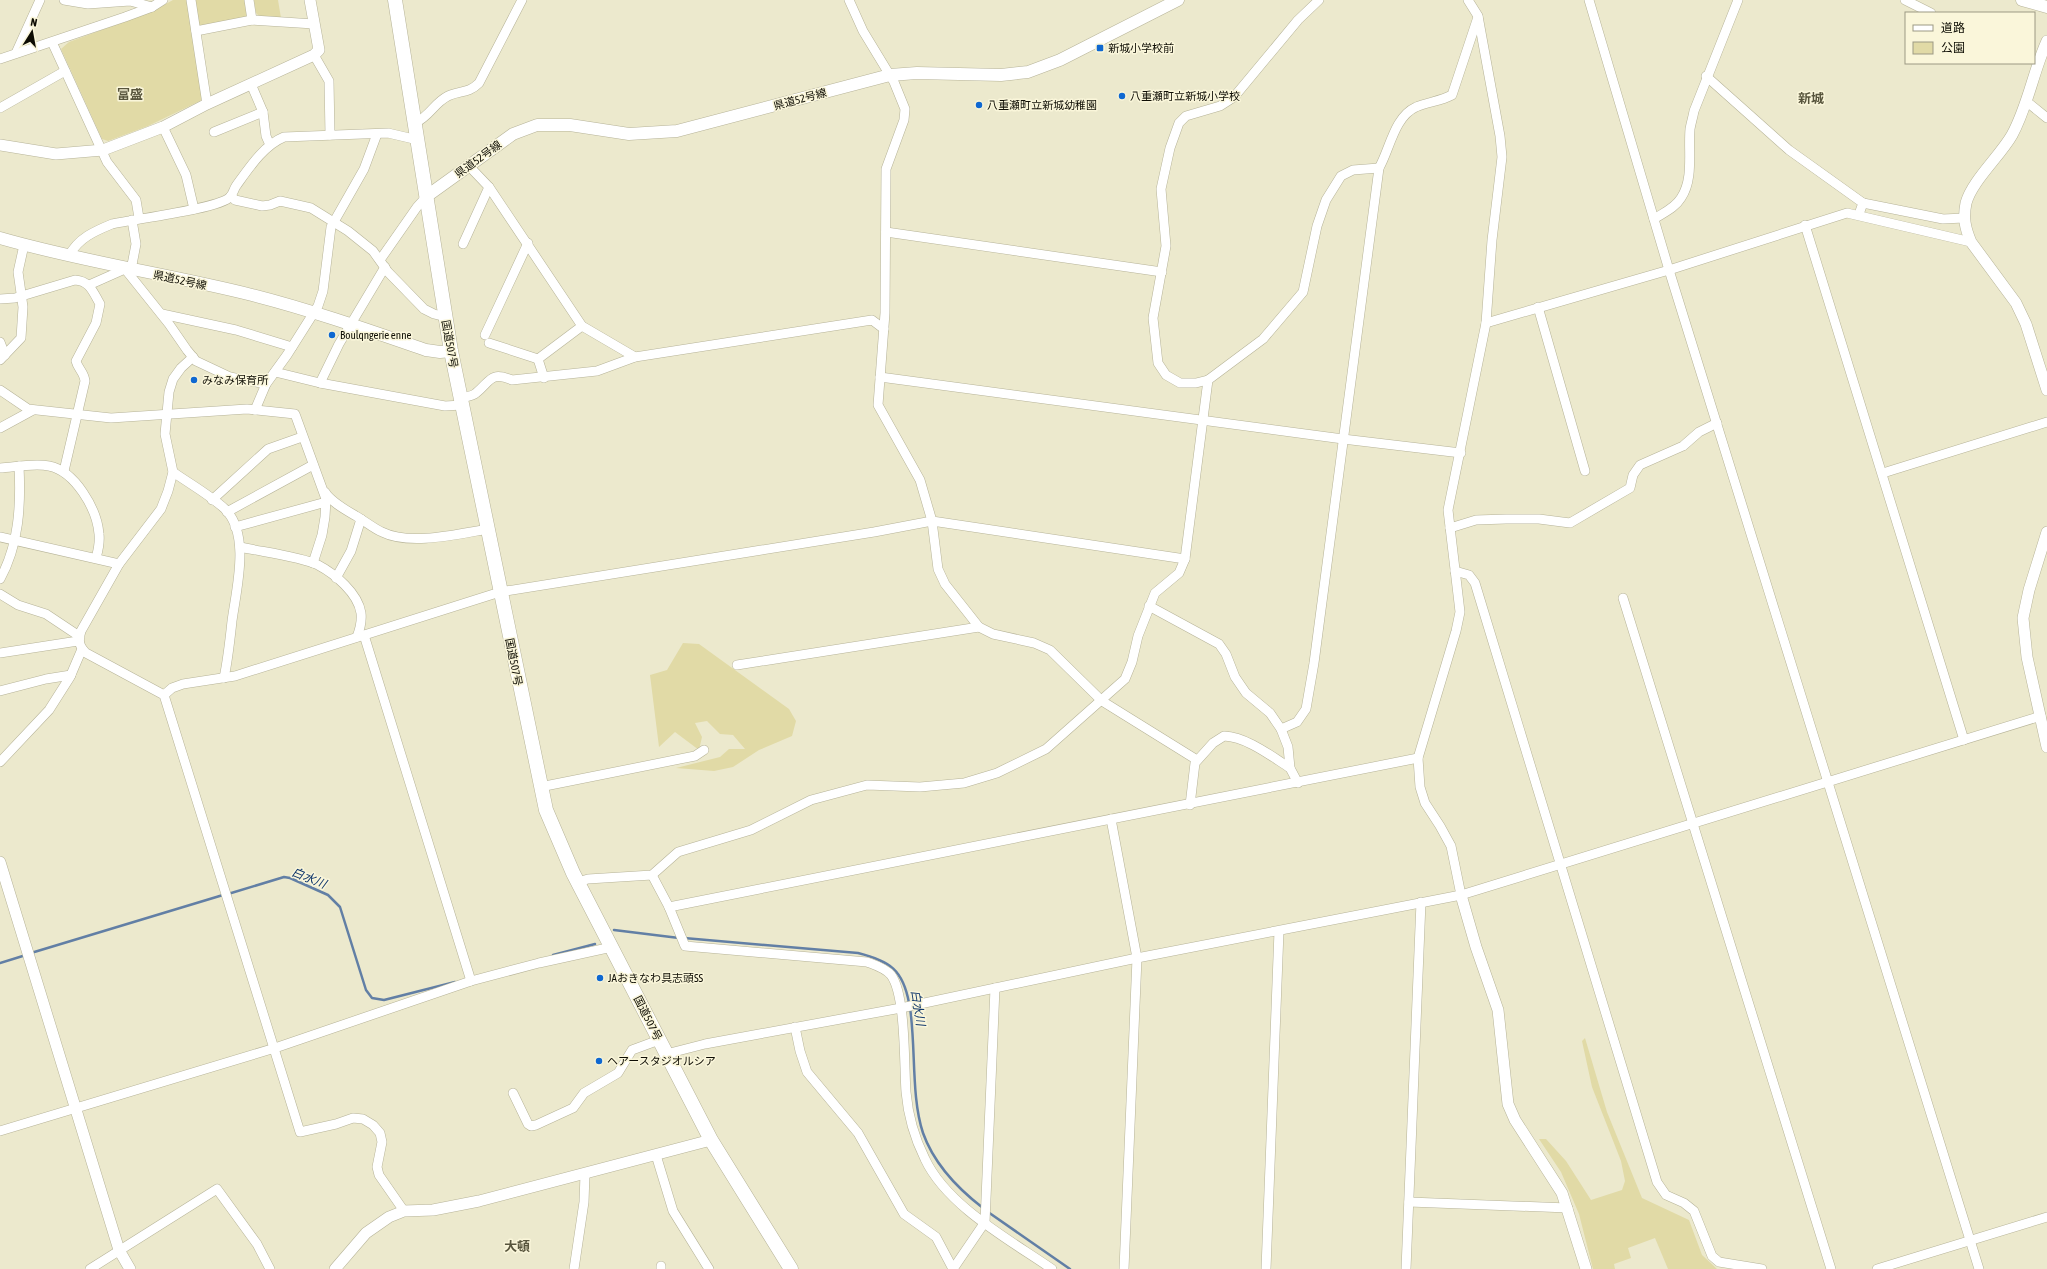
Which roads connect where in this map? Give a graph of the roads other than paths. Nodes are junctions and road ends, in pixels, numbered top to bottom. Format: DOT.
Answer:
graph roads {
  1 [pos="40,0"];
  2 [pos="64,0"];
  3 [pos="163,0"];
  4 [pos="191,0"];
  5 [pos="249,0"];
  6 [pos="310,0"];
  7 [pos="395,0"];
  8 [pos="522,0"];
  9 [pos="849,0"];
  10 [pos="1178,0"];
  11 [pos="1319,0"];
  12 [pos="1468,0"];
  13 [pos="1589,0"];
  14 [pos="1738,0"];
  15 [pos="1905,0"];
  16 [pos="2022,0"];
  17 [pos="152,7"];
  18 [pos="2047,7"];
  19 [pos="1929,12"];
  20 [pos="1478,16"];
  21 [pos="252,20"];
  22 [pos="314,24"];
  23 [pos="196,31"];
  24 [pos="52,42"];
  25 [pos="2041,47"];
  26 [pos="16,53"];
  27 [pos="314,55"];
  28 [pos="0,59"];
  29 [pos="65,71"];
  30 [pos="890,75"];
  31 [pos="1706,76"];
  32 [pos="251,84"];
  33 [pos="2026,101"];
  34 [pos="207,104"];
  35 [pos="0,108"];
  36 [pos="263,112"];
  37 [pos="2047,118"];
  38 [pos="415,123"];
  39 [pos="163,127"];
  40 [pos="214,132"];
  41 [pos="377,134"];
  42 [pos="330,135"];
  43 [pos="418,140"];
  44 [pos="0,145"];
  45 [pos="270,145"];
  46 [pos="103,150"];
  47 [pos="468,165"];
  48 [pos="1379,168"];
  49 [pos="489,187"];
  50 [pos="231,196"];
  51 [pos="427,196"];
  52 [pos="1863,203"];
  53 [pos="194,209"];
  54 [pos="1858,214"];
  55 [pos="1964,218"];
  56 [pos="135,219"];
  57 [pos="1654,219"];
  58 [pos="334,222"];
  59 [pos="1804,226"];
  60 [pos="0,230"];
  61 [pos="886,232"];
  62 [pos="0,238"];
  63 [pos="1971,242"];
  64 [pos="528,243"];
  65 [pos="463,244"];
  66 [pos="24,245"];
  67 [pos="68,256"];
  68 [pos="383,263"];
  69 [pos="128,269"];
  70 [pos="1669,270"];
  71 [pos="1162,272"];
  72 [pos="89,285"];
  73 [pos="21,295"];
  74 [pos="0,299"];
  75 [pos="1538,307"];
  76 [pos="315,312"];
  77 [pos="162,314"];
  78 [pos="446,316"];
  79 [pos="1486,323"];
  80 [pos="350,324"];
  81 [pos="582,326"];
  82 [pos="884,329"];
  83 [pos="0,342"];
  84 [pos="292,347"];
  85 [pos="451,350"];
  86 [pos="2,357"];
  87 [pos="192,357"];
  88 [pos="635,357"];
  89 [pos="538,360"];
  90 [pos="275,372"];
  91 [pos="880,377"];
  92 [pos="544,378"];
  93 [pos="1208,380"];
  94 [pos="320,383"];
  95 [pos="266,384"];
  96 [pos="0,390"];
  97 [pos="2047,390"];
  98 [pos="462,402"];
  99 [pos="33,410"];
  100 [pos="255,410"];
  101 [pos="167,414"];
  102 [pos="78,415"];
  103 [pos="1203,420"];
  104 [pos="2047,422"];
  105 [pos="1717,423"];
  106 [pos="0,428"];
  107 [pos="302,437"];
  108 [pos="1343,439"];
  109 [pos="1461,453"];
  110 [pos="313,465"];
  111 [pos="19,466"];
  112 [pos="0,468"];
  113 [pos="64,471"];
  114 [pos="1585,471"];
  115 [pos="173,472"];
  116 [pos="1882,473"];
  117 [pos="321,486"];
  118 [pos="212,500"];
  119 [pos="326,502"];
  120 [pos="226,512"];
  121 [pos="361,519"];
  122 [pos="932,521"];
  123 [pos="235,527"];
  124 [pos="1450,528"];
  125 [pos="488,529"];
  126 [pos="2047,532"];
  127 [pos="0,537"];
  128 [pos="15,540"];
  129 [pos="240,547"];
  130 [pos="96,558"];
  131 [pos="1185,559"];
  132 [pos="118,564"];
  133 [pos="313,564"];
  134 [pos="1455,571"];
  135 [pos="336,578"];
  136 [pos="0,580"];
  137 [pos="500,592"];
  138 [pos="0,594"];
  139 [pos="1623,598"];
  140 [pos="1149,606"];
  141 [pos="979,627"];
  142 [pos="361,636"];
  143 [pos="80,642"];
  144 [pos="0,653"];
  145 [pos="737,665"];
  146 [pos="70,675"];
  147 [pos="224,678"];
  148 [pos="0,691"];
  149 [pos="164,696"];
  150 [pos="1102,701"];
  151 [pos="2041,716"];
  152 [pos="1281,729"];
  153 [pos="1964,740"];
  154 [pos="2047,747"];
  155 [pos="704,750"];
  156 [pos="1418,758"];
  157 [pos="1197,760"];
  158 [pos="0,762"];
  159 [pos="1290,768"];
  160 [pos="1298,782"];
  161 [pos="1829,782"];
  162 [pos="540,787"];
  163 [pos="1190,805"];
  164 [pos="1111,819"];
  165 [pos="1693,824"];
  166 [pos="0,862"];
  167 [pos="1560,866"];
  168 [pos="652,875"];
  169 [pos="578,882"];
  170 [pos="1461,895"];
  171 [pos="1421,902"];
  172 [pos="669,907"];
  173 [pos="1279,931"];
  174 [pos="612,947"];
  175 [pos="1137,958"];
  176 [pos="471,981"];
  177 [pos="995,988"];
  178 [pos="900,1008"];
  179 [pos="795,1027"];
  180 [pos="659,1040"];
  181 [pos="275,1048"];
  182 [pos="666,1054"];
  183 [pos="513,1093"];
  184 [pos="74,1109"];
  185 [pos="0,1131"];
  186 [pos="711,1140"];
  187 [pos="656,1155"];
  188 [pos="585,1174"];
  189 [pos="1409,1202"];
  190 [pos="1568,1208"];
  191 [pos="404,1212"];
  192 [pos="2047,1217"];
  193 [pos="984,1222"];
  194 [pos="1970,1240"];
  195 [pos="118,1250"];
  196 [pos="90,1269"];
  197 [pos="130,1269"];
  198 [pos="270,1269"];
  199 [pos="336,1269"];
  200 [pos="574,1269"];
  201 [pos="709,1269"];
  202 [pos="790,1269"];
  203 [pos="953,1269"];
  204 [pos="1052,1269"];
  205 [pos="1124,1269"];
  206 [pos="1266,1269"];
  207 [pos="1406,1269"];
  208 [pos="1586,1269"];
  209 [pos="1762,1269"];
  210 [pos="1831,1269"];
  211 [pos="1877,1269"];
  212 [pos="1979,1269"];
  1 -- 26 [label="street"];
  2 -- 17 [label="street"];
  3 -- 17 [label="street"];
  4 -- 23 [label="street"];
  5 -- 21 [label="street"];
  6 -- 22 [label="street"];
  7 -- 38 [label="highway, 国道507号"];
  8 -- 38 [label="street"];
  9 -- 30 [label="street"];
  10 -- 30 [label="main road, 県道52号線"];
  11 -- 71 [label="street"];
  12 -- 20 [label="street"];
  13 -- 57 [label="street"];
  14 -- 31 [label="street"];
  15 -- 19 [label="street"];
  16 -- 18 [label="main road"];
  17 -- 24 [label="street"];
  20 -- 48 [label="street"];
  20 -- 79 [label="street"];
  21 -- 22 [label="street"];
  21 -- 23 [label="street"];
  22 -- 27 [label="street"];
  23 -- 34 [label="street"];
  24 -- 26 [label="street"];
  24 -- 29 [label="street"];
  25 -- 33 [label="street"];
  26 -- 28 [label="street"];
  27 -- 32 [label="street"];
  27 -- 42 [label="street"];
  29 -- 35 [label="street"];
  29 -- 46 [label="street"];
  30 -- 47 [label="main road, 県道52号線"];
  30 -- 61 [label="street"];
  31 -- 52 [label="street"];
  31 -- 57 [label="street"];
  32 -- 34 [label="street"];
  32 -- 36 [label="street"];
  33 -- 37 [label="street"];
  33 -- 55 [label="street"];
  34 -- 39 [label="street"];
  36 -- 40 [label="street"];
  36 -- 45 [label="street"];
  38 -- 43 [label="highway, 国道507号"];
  39 -- 46 [label="street"];
  39 -- 53 [label="street"];
  41 -- 42 [label="street"];
  41 -- 43 [label="street"];
  41 -- 58 [label="street"];
  42 -- 45 [label="street"];
  43 -- 51 [label="highway, 国道507号"];
  44 -- 46 [label="street"];
  45 -- 50 [label="street"];
  46 -- 56 [label="street"];
  47 -- 49 [label="street"];
  47 -- 51 [label="main road, 県道52号線"];
  48 -- 93 [label="street"];
  48 -- 108 [label="street"];
  49 -- 64 [label="street"];
  49 -- 65 [label="street"];
  50 -- 53 [label="street"];
  50 -- 58 [label="street"];
  51 -- 68 [label="street"];
  51 -- 78 [label="highway, 国道507号"];
  52 -- 54 [label="street"];
  52 -- 55 [label="street"];
  53 -- 56 [label="street"];
  54 -- 59 [label="street"];
  54 -- 63 [label="street"];
  55 -- 63 [label="street"];
  56 -- 67 [label="street"];
  56 -- 69 [label="street"];
  57 -- 70 [label="street"];
  58 -- 68 [label="street"];
  58 -- 76 [label="street"];
  59 -- 70 [label="street"];
  59 -- 116 [label="street"];
  60 -- 62 [label="street"];
  61 -- 71 [label="street"];
  61 -- 82 [label="street"];
  62 -- 66 [label="main road, 県道52号線"];
  63 -- 97 [label="street"];
  64 -- 81 [label="street"];
  64 -- 89 [label="street"];
  66 -- 67 [label="main road, 県道52号線"];
  66 -- 73 [label="street"];
  67 -- 69 [label="main road, 県道52号線"];
  68 -- 78 [label="street"];
  68 -- 80 [label="street"];
  69 -- 72 [label="street"];
  69 -- 76 [label="main road, 県道52号線"];
  69 -- 77 [label="street"];
  70 -- 75 [label="street"];
  70 -- 105 [label="street"];
  71 -- 93 [label="street"];
  72 -- 73 [label="street"];
  72 -- 102 [label="street"];
  73 -- 74 [label="street"];
  73 -- 86 [label="street"];
  75 -- 79 [label="street"];
  75 -- 114 [label="street"];
  76 -- 80 [label="main road, 県道52号線"];
  76 -- 84 [label="street"];
  77 -- 84 [label="street"];
  77 -- 87 [label="street"];
  78 -- 85 [label="highway, 国道507号"];
  79 -- 109 [label="street"];
  80 -- 85 [label="main road, 県道52号線"];
  80 -- 94 [label="street"];
  81 -- 88 [label="street"];
  81 -- 89 [label="street"];
  82 -- 88 [label="street"];
  82 -- 91 [label="street"];
  83 -- 86 [label="street"];
  84 -- 90 [label="street"];
  85 -- 98 [label="highway, 国道507号"];
  87 -- 95 [label="street"];
  87 -- 101 [label="street"];
  88 -- 92 [label="street"];
  89 -- 92 [label="street"];
  90 -- 94 [label="street"];
  90 -- 95 [label="street"];
  91 -- 103 [label="street"];
  91 -- 122 [label="street"];
  92 -- 98 [label="street"];
  93 -- 103 [label="street"];
  94 -- 98 [label="street"];
  95 -- 100 [label="street"];
  96 -- 99 [label="street"];
  98 -- 125 [label="highway, 国道507号"];
  99 -- 102 [label="street"];
  99 -- 106 [label="street"];
  100 -- 101 [label="street"];
  100 -- 107 [label="street"];
  101 -- 102 [label="street"];
  101 -- 115 [label="street"];
  102 -- 113 [label="street"];
  103 -- 108 [label="street"];
  103 -- 131 [label="street"];
  104 -- 116 [label="street"];
  105 -- 124 [label="street"];
  105 -- 161 [label="street"];
  107 -- 110 [label="street"];
  107 -- 118 [label="street"];
  108 -- 109 [label="street"];
  108 -- 152 [label="street"];
  109 -- 124 [label="street"];
  110 -- 117 [label="street"];
  110 -- 120 [label="street"];
  111 -- 112 [label="street"];
  111 -- 113 [label="street"];
  111 -- 128 [label="street"];
  113 -- 130 [label="street"];
  115 -- 118 [label="street"];
  115 -- 132 [label="street"];
  116 -- 153 [label="street"];
  117 -- 119 [label="street"];
  117 -- 121 [label="street"];
  118 -- 120 [label="street"];
  119 -- 123 [label="street"];
  119 -- 133 [label="street"];
  120 -- 123 [label="street"];
  121 -- 125 [label="street"];
  121 -- 135 [label="street"];
  122 -- 131 [label="street"];
  122 -- 137 [label="street"];
  122 -- 141 [label="street"];
  123 -- 129 [label="street"];
  124 -- 134 [label="street"];
  125 -- 137 [label="highway, 国道507号"];
  126 -- 151 [label="street"];
  127 -- 128 [label="street"];
  128 -- 130 [label="street"];
  128 -- 136 [label="street"];
  129 -- 133 [label="street"];
  129 -- 147 [label="street"];
  130 -- 132 [label="street"];
  131 -- 140 [label="street"];
  132 -- 143 [label="street"];
  133 -- 135 [label="street"];
  134 -- 156 [label="street"];
  134 -- 167 [label="street"];
  135 -- 142 [label="street"];
  137 -- 142 [label="street"];
  137 -- 162 [label="highway, 国道507号"];
  138 -- 143 [label="street"];
  139 -- 165 [label="street"];
  140 -- 150 [label="street"];
  140 -- 152 [label="street"];
  141 -- 145 [label="street"];
  141 -- 150 [label="street"];
  142 -- 147 [label="street"];
  142 -- 176 [label="street"];
  143 -- 144 [label="street"];
  143 -- 146 [label="street"];
  143 -- 149 [label="street"];
  146 -- 148 [label="street"];
  146 -- 158 [label="street"];
  147 -- 149 [label="street"];
  149 -- 181 [label="street"];
  150 -- 157 [label="street"];
  150 -- 168 [label="street"];
  151 -- 153 [label="street"];
  151 -- 154 [label="street"];
  152 -- 159 [label="street"];
  153 -- 161 [label="street"];
  155 -- 162 [label="street"];
  156 -- 160 [label="street"];
  156 -- 170 [label="street"];
  157 -- 159 [label="street"];
  157 -- 163 [label="street"];
  159 -- 160 [label="street"];
  160 -- 163 [label="street"];
  161 -- 165 [label="street"];
  161 -- 194 [label="street"];
  162 -- 169 [label="highway, 国道507号"];
  163 -- 164 [label="street"];
  164 -- 172 [label="street"];
  164 -- 175 [label="street"];
  165 -- 167 [label="street"];
  165 -- 210 [label="street"];
  166 -- 184 [label="street"];
  167 -- 170 [label="street"];
  167 -- 209 [label="street"];
  168 -- 169 [label="street"];
  168 -- 172 [label="street"];
  169 -- 174 [label="highway, 国道507号"];
  170 -- 171 [label="street"];
  170 -- 190 [label="street"];
  171 -- 173 [label="street"];
  171 -- 189 [label="street"];
  172 -- 178 [label="street"];
  173 -- 175 [label="street"];
  173 -- 206 [label="street"];
  174 -- 176 [label="street"];
  174 -- 180 [label="highway, 国道507号"];
  175 -- 177 [label="street"];
  175 -- 205 [label="street"];
  176 -- 181 [label="street"];
  177 -- 178 [label="street"];
  177 -- 193 [label="street"];
  178 -- 179 [label="street"];
  178 -- 193 [label="street"];
  179 -- 182 [label="street"];
  179 -- 203 [label="street"];
  180 -- 182 [label="highway, 国道507号"];
  180 -- 183 [label="street"];
  181 -- 184 [label="street"];
  181 -- 191 [label="street"];
  182 -- 186 [label="highway, 国道507号"];
  184 -- 185 [label="street"];
  184 -- 195 [label="street"];
  186 -- 187 [label="street"];
  186 -- 202 [label="highway, 国道507号"];
  187 -- 188 [label="street"];
  187 -- 201 [label="street"];
  188 -- 191 [label="street"];
  188 -- 200 [label="street"];
  189 -- 190 [label="street"];
  189 -- 207 [label="street"];
  190 -- 208 [label="street"];
  191 -- 199 [label="street"];
  192 -- 194 [label="street"];
  193 -- 203 [label="street"];
  193 -- 204 [label="street"];
  194 -- 211 [label="street"];
  194 -- 212 [label="street"];
  195 -- 196 [label="street"];
  195 -- 197 [label="street"];
  195 -- 198 [label="street"];
}
